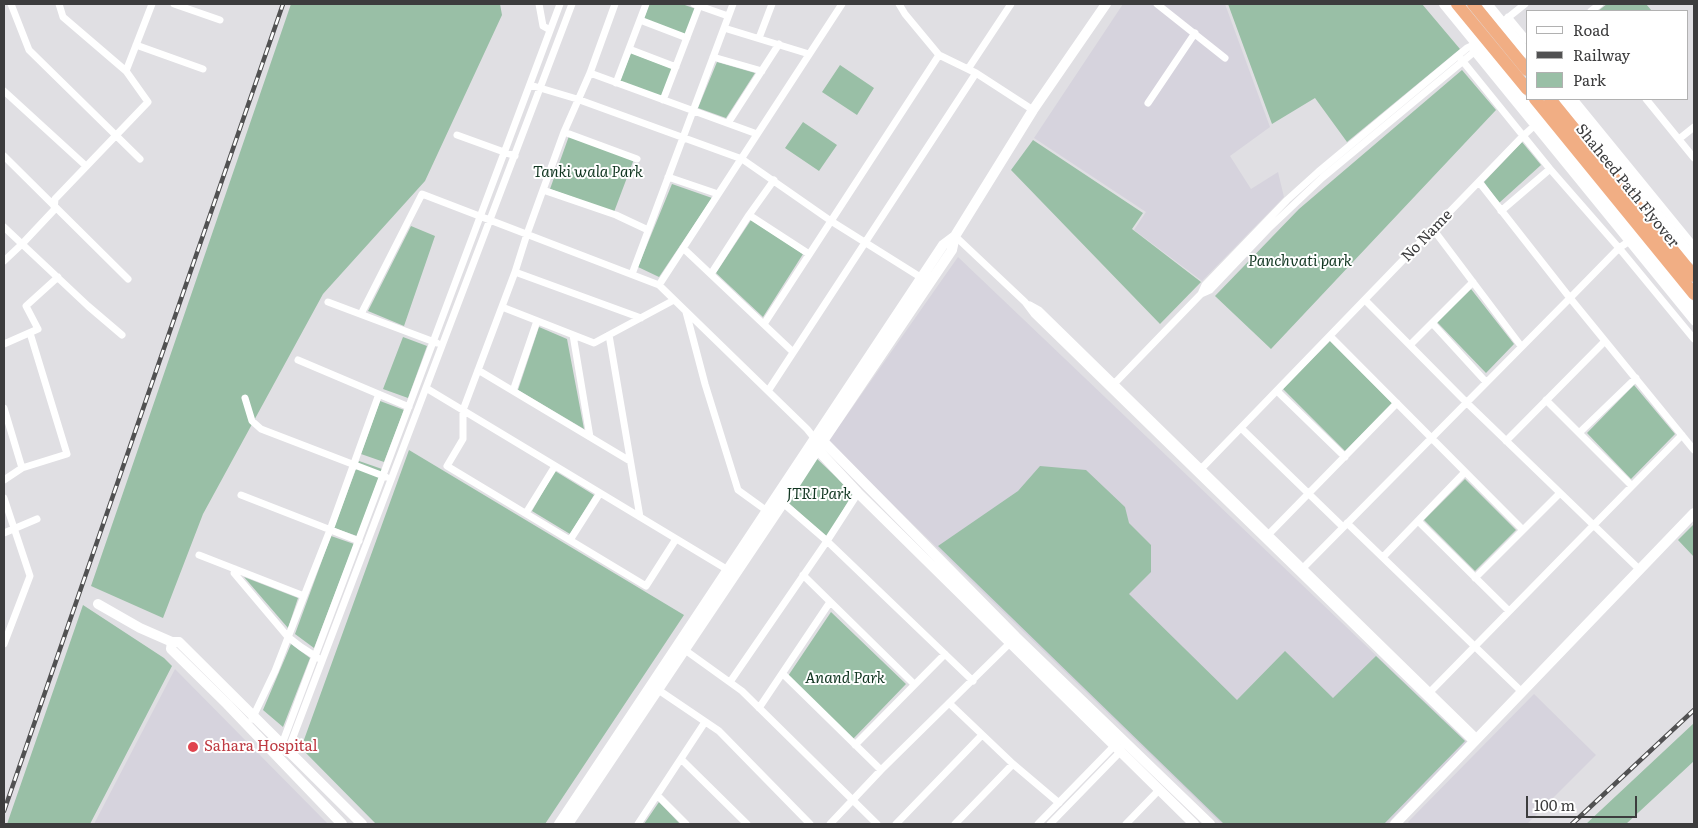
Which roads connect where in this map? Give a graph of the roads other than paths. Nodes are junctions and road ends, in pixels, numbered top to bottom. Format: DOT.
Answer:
graph roads {
  1 [pos="11,4"];
  2 [pos="59,4"];
  3 [pos="152,4"];
  4 [pos="174,4"];
  5 [pos="539,4"];
  6 [pos="560,4"];
  7 [pos="572,4"];
  8 [pos="616,4"];
  9 [pos="646,4"];
  10 [pos="733,4"];
  11 [pos="772,4"];
  12 [pos="842,4"];
  13 [pos="899,4"];
  14 [pos="1011,4"];
  15 [pos="1106,4"];
  16 [pos="1158,4"];
  17 [pos="1444,4"];
  18 [pos="1457,4"];
  19 [pos="1473,4"];
  20 [pos="1487,4"];
  21 [pos="1525,4"];
  22 [pos="696,5"];
  23 [pos="728,16"];
  24 [pos="220,20"];
  25 [pos="640,20"];
  26 [pos="1505,20"];
  27 [pos="724,28"];
  28 [pos="550,30"];
  29 [pos="1195,33"];
  30 [pos="687,38"];
  31 [pos="759,38"];
  32 [pos="1526,39"];
  33 [pos="779,44"];
  34 [pos="136,45"];
  35 [pos="1476,48"];
  36 [pos="629,50"];
  37 [pos="1526,52"];
  38 [pos="809,54"];
  39 [pos="940,55"];
  40 [pos="713,56"];
  41 [pos="1225,58"];
  42 [pos="1460,59"];
  43 [pos="676,67"];
  44 [pos="203,69"];
  45 [pos="968,69"];
  46 [pos="1526,69"];
  47 [pos="126,71"];
  48 [pos="762,71"];
  49 [pos="590,73"];
  50 [pos="976,73"];
  51 [pos="616,83"];
  52 [pos="530,85"];
  53 [pos="1526,88"];
  54 [pos="540,89"];
  55 [pos="4,91"];
  56 [pos="577,99"];
  57 [pos="663,100"];
  58 [pos="1536,100"];
  59 [pos="1551,100"];
  60 [pos="1565,100"];
  61 [pos="1575,100"];
  62 [pos="1647,100"];
  63 [pos="1148,103"];
  64 [pos="693,110"];
  65 [pos="1033,110"];
  66 [pos="728,123"];
  67 [pos="1534,126"];
  68 [pos="1694,127"];
  69 [pos="564,132"];
  70 [pos="757,134"];
  71 [pos="457,135"];
  72 [pos="116,136"];
  73 [pos="1523,136"];
  74 [pos="683,137"];
  75 [pos="1679,139"];
  76 [pos="504,152"];
  77 [pos="4,156"];
  78 [pos="515,156"];
  79 [pos="140,158"];
  80 [pos="1694,158"];
  81 [pos="637,159"];
  82 [pos="742,159"];
  83 [pos="86,166"];
  84 [pos="1550,169"];
  85 [pos="668,177"];
  86 [pos="774,180"];
  87 [pos="1479,182"];
  88 [pos="543,190"];
  89 [pos="718,194"];
  90 [pos="54,206"];
  91 [pos="1501,211"];
  92 [pos="749,215"];
  93 [pos="480,216"];
  94 [pos="490,220"];
  95 [pos="831,221"];
  96 [pos="4,226"];
  97 [pos="1434,229"];
  98 [pos="648,230"];
  99 [pos="527,234"];
  100 [pos="955,236"];
  101 [pos="1628,242"];
  102 [pos="865,243"];
  103 [pos="22,244"];
  104 [pos="1694,246"];
  105 [pos="683,248"];
  106 [pos="1619,248"];
  107 [pos="809,254"];
  108 [pos="1694,259"];
  109 [pos="4,261"];
  110 [pos="516,272"];
  111 [pos="632,274"];
  112 [pos="711,274"];
  113 [pos="1694,276"];
  114 [pos="58,277"];
  115 [pos="128,280"];
  116 [pos="925,280"];
  117 [pos="1473,282"];
  118 [pos="659,286"];
  119 [pos="1694,294"];
  120 [pos="1570,298"];
  121 [pos="674,300"];
  122 [pos="1365,300"];
  123 [pos="328,302"];
  124 [pos="502,307"];
  125 [pos="1694,310"];
  126 [pos="686,312"];
  127 [pos="361,314"];
  128 [pos="641,318"];
  129 [pos="537,321"];
  130 [pos="1694,322"];
  131 [pos="1432,323"];
  132 [pos="764,324"];
  133 [pos="30,333"];
  134 [pos="122,335"];
  135 [pos="573,335"];
  136 [pos="609,335"];
  137 [pos="1330,336"];
  138 [pos="1694,339"];
  139 [pos="1605,341"];
  140 [pos="434,342"];
  141 [pos="4,344"];
  142 [pos="442,345"];
  143 [pos="1410,345"];
  144 [pos="1521,346"];
  145 [pos="793,352"];
  146 [pos="298,360"];
  147 [pos="478,370"];
  148 [pos="1636,378"];
  149 [pos="1486,382"];
  150 [pos="1112,386"];
  151 [pos="426,388"];
  152 [pos="513,391"];
  153 [pos="768,391"];
  154 [pos="1277,391"];
  155 [pos="379,394"];
  156 [pos="244,398"];
  157 [pos="1546,400"];
  158 [pos="1466,402"];
  159 [pos="1397,403"];
  160 [pos="409,407"];
  161 [pos="4,408"];
  162 [pos="463,410"];
  163 [pos="1241,428"];
  164 [pos="1579,433"];
  165 [pos="1682,435"];
  166 [pos="590,437"];
  167 [pos="1431,438"];
  168 [pos="1506,440"];
  169 [pos="818,443"];
  170 [pos="1694,450"];
  171 [pos="1345,457"];
  172 [pos="630,461"];
  173 [pos="354,464"];
  174 [pos="555,466"];
  175 [pos="22,468"];
  176 [pos="1199,471"];
  177 [pos="1465,472"];
  178 [pos="384,476"];
  179 [pos="392,478"];
  180 [pos="4,480"];
  181 [pos="1632,486"];
  182 [pos="600,493"];
  183 [pos="858,493"];
  184 [pos="1560,493"];
  185 [pos="1309,494"];
  186 [pos="241,495"];
  187 [pos="4,498"];
  188 [pos="784,503"];
  189 [pos="766,511"];
  190 [pos="526,513"];
  191 [pos="1694,513"];
  192 [pos="640,517"];
  193 [pos="37,519"];
  194 [pos="1418,521"];
  195 [pos="1345,525"];
  196 [pos="1593,525"];
  197 [pos="13,528"];
  198 [pos="330,530"];
  199 [pos="1523,530"];
  200 [pos="4,533"];
  201 [pos="1267,537"];
  202 [pos="676,539"];
  203 [pos="570,540"];
  204 [pos="359,541"];
  205 [pos="828,541"];
  206 [pos="199,555"];
  207 [pos="1383,557"];
  208 [pos="1303,568"];
  209 [pos="235,569"];
  210 [pos="1639,569"];
  211 [pos="728,570"];
  212 [pos="803,575"];
  213 [pos="1475,578"];
  214 [pos="304,596"];
  215 [pos="830,602"];
  216 [pos="98,604"];
  217 [pos="1509,611"];
  218 [pos="288,636"];
  219 [pos="1013,640"];
  220 [pos="172,642"];
  221 [pos="4,644"];
  222 [pos="1475,646"];
  223 [pos="685,650"];
  224 [pos="944,654"];
  225 [pos="315,656"];
  226 [pos="323,661"];
  227 [pos="783,674"];
  228 [pos="973,681"];
  229 [pos="730,682"];
  230 [pos="914,684"];
  231 [pos="657,689"];
  232 [pos="1430,692"];
  233 [pos="1522,692"];
  234 [pos="949,704"];
  235 [pos="759,708"];
  236 [pos="254,717"];
  237 [pos="705,722"];
  238 [pos="247,725"];
  239 [pos="982,735"];
  240 [pos="1124,740"];
  241 [pos="1476,741"];
  242 [pos="855,745"];
  243 [pos="285,748"];
  244 [pos="1117,749"];
  245 [pos="278,758"];
  246 [pos="682,759"];
  247 [pos="1013,764"];
  248 [pos="881,770"];
  249 [pos="1159,790"];
  250 [pos="657,795"];
  251 [pos="853,801"];
  252 [pos="1059,803"];
  253 [pos="1398,823"];
  254 [pos="342,824"];
  255 [pos="362,824"];
  256 [pos="559,824"];
  257 [pos="568,824"];
  258 [pos="638,824"];
  259 [pos="686,824"];
  260 [pos="747,824"];
  261 [pos="810,824"];
  262 [pos="830,824"];
  263 [pos="877,824"];
  264 [pos="896,824"];
  265 [pos="955,824"];
  266 [pos="1038,824"];
  267 [pos="1050,824"];
  268 [pos="1126,824"];
  269 [pos="1194,824"];
  270 [pos="1210,824"];
  1 -- 72 [label="street"];
  2 -- 47 [label="street"];
  3 -- 34 [label="street"];
  4 -- 24 [label="street"];
  5 -- 28 [label="street"];
  6 -- 28 [label="street"];
  7 -- 54 [label="street"];
  8 -- 49 [label="street"];
  9 -- 25 [label="street"];
  10 -- 23 [label="street"];
  11 -- 31 [label="street"];
  12 -- 38 [label="street"];
  13 -- 39 [label="street"];
  14 -- 45 [label="street"];
  15 -- 65 [label="street"];
  16 -- 29 [label="street"];
  17 -- 35 [label="street"];
  18 -- 53 [label="highway"];
  19 -- 46 [label="highway"];
  20 -- 26 [label="street"];
  21 -- 26 [label="street"];
  22 -- 23 [label="street"];
  22 -- 30 [label="street"];
  23 -- 27 [label="street"];
  25 -- 30 [label="street"];
  25 -- 36 [label="street"];
  26 -- 32 [label="street"];
  26 -- 35 [label="street"];
  26 -- 37 [label="street"];
  27 -- 31 [label="street"];
  27 -- 40 [label="street"];
  28 -- 52 [label="street"];
  29 -- 41 [label="street"];
  29 -- 63 [label="street"];
  30 -- 43 [label="street"];
  31 -- 33 [label="street"];
  33 -- 38 [label="street"];
  33 -- 48 [label="street"];
  34 -- 44 [label="street"];
  34 -- 47 [label="street"];
  35 -- 42 [label="street"];
  35 -- 67 [label="street"];
  35 -- 125 [label="street"];
  36 -- 43 [label="street"];
  36 -- 51 [label="street"];
  38 -- 70 [label="street"];
  39 -- 45 [label="street"];
  39 -- 95 [label="street"];
  40 -- 48 [label="street"];
  40 -- 64 [label="street"];
  42 -- 73 [label="street"];
  42 -- 150 [label="street"];
  43 -- 57 [label="street"];
  45 -- 50 [label="street"];
  47 -- 72 [label="street"];
  48 -- 66 [label="street"];
  49 -- 51 [label="street"];
  49 -- 56 [label="street"];
  50 -- 65 [label="street"];
  50 -- 102 [label="street"];
  51 -- 57 [label="street"];
  52 -- 54 [label="street"];
  52 -- 76 [label="street"];
  54 -- 56 [label="street"];
  54 -- 78 [label="street"];
  55 -- 83 [label="street"];
  56 -- 69 [label="street"];
  56 -- 74 [label="street"];
  57 -- 64 [label="street"];
  58 -- 119 [label="highway, Shaheed Path Flyover"];
  59 -- 113 [label="highway, Shaheed Path Flyover"];
  60 -- 108 [label="street"];
  61 -- 104 [label="street"];
  62 -- 75 [label="street"];
  64 -- 66 [label="street"];
  64 -- 74 [label="street"];
  65 -- 100 [label="street"];
  66 -- 70 [label="street"];
  67 -- 73 [label="street, No Name"];
  67 -- 101 [label="street"];
  68 -- 75 [label="street"];
  69 -- 81 [label="street"];
  69 -- 88 [label="street"];
  70 -- 82 [label="street"];
  71 -- 76 [label="street"];
  72 -- 79 [label="street"];
  72 -- 83 [label="street"];
  73 -- 84 [label="street"];
  73 -- 87 [label="street, No Name"];
  74 -- 82 [label="street"];
  74 -- 85 [label="street"];
  75 -- 80 [label="street"];
  76 -- 78 [label="street"];
  76 -- 93 [label="street"];
  77 -- 90 [label="street"];
  78 -- 94 [label="street"];
  82 -- 86 [label="street"];
  82 -- 89 [label="street"];
  83 -- 90 [label="street"];
  84 -- 91 [label="street"];
  84 -- 106 [label="street"];
  85 -- 89 [label="street"];
  85 -- 98 [label="street"];
  86 -- 92 [label="street"];
  86 -- 95 [label="street"];
  87 -- 91 [label="street"];
  87 -- 97 [label="street, No Name"];
  88 -- 98 [label="street"];
  88 -- 99 [label="street"];
  89 -- 105 [label="street"];
  90 -- 103 [label="street"];
  90 -- 115 [label="street"];
  91 -- 120 [label="street"];
  92 -- 107 [label="street"];
  92 -- 112 [label="street"];
  93 -- 94 [label="street"];
  93 -- 127 [label="street"];
  93 -- 140 [label="street"];
  94 -- 99 [label="street"];
  94 -- 142 [label="street"];
  95 -- 102 [label="street"];
  95 -- 107 [label="street"];
  96 -- 103 [label="street"];
  97 -- 117 [label="street"];
  97 -- 122 [label="street, No Name"];
  98 -- 111 [label="street"];
  99 -- 110 [label="street"];
  99 -- 111 [label="street"];
  100 -- 116 [label="street"];
  100 -- 150 [label="street"];
  101 -- 106 [label="street"];
  101 -- 130 [label="street"];
  102 -- 116 [label="street"];
  102 -- 145 [label="street"];
  103 -- 109 [label="street"];
  103 -- 114 [label="street"];
  105 -- 112 [label="street"];
  105 -- 118 [label="street"];
  106 -- 120 [label="street"];
  106 -- 138 [label="street"];
  107 -- 132 [label="street"];
  110 -- 124 [label="street"];
  110 -- 128 [label="street"];
  111 -- 118 [label="street"];
  112 -- 132 [label="street"];
  114 -- 133 [label="street"];
  114 -- 134 [label="street"];
  116 -- 169 [label="street"];
  117 -- 131 [label="street"];
  117 -- 144 [label="street"];
  118 -- 121 [label="street"];
  120 -- 139 [label="street"];
  120 -- 144 [label="street"];
  121 -- 126 [label="street"];
  121 -- 128 [label="street"];
  122 -- 137 [label="street, No Name"];
  122 -- 143 [label="street"];
  123 -- 127 [label="street"];
  124 -- 129 [label="street"];
  124 -- 147 [label="street"];
  126 -- 153 [label="street"];
  126 -- 189 [label="street"];
  127 -- 140 [label="street"];
  128 -- 136 [label="street"];
  129 -- 135 [label="street"];
  129 -- 152 [label="street"];
  131 -- 143 [label="street"];
  131 -- 149 [label="street"];
  132 -- 145 [label="street"];
  133 -- 141 [label="street"];
  133 -- 175 [label="street"];
  135 -- 136 [label="street"];
  135 -- 166 [label="street"];
  136 -- 172 [label="street"];
  137 -- 154 [label="street, No Name"];
  137 -- 159 [label="street"];
  139 -- 148 [label="street"];
  139 -- 157 [label="street"];
  140 -- 142 [label="street"];
  140 -- 160 [label="street"];
  142 -- 151 [label="street"];
  143 -- 158 [label="street"];
  144 -- 149 [label="street"];
  145 -- 153 [label="street"];
  146 -- 155 [label="street"];
  147 -- 152 [label="street"];
  147 -- 162 [label="street"];
  148 -- 164 [label="street"];
  148 -- 165 [label="street"];
  149 -- 158 [label="street"];
  150 -- 176 [label="street"];
  151 -- 162 [label="street"];
  151 -- 179 [label="street"];
  152 -- 166 [label="street"];
  153 -- 169 [label="street"];
  154 -- 163 [label="street, No Name"];
  154 -- 171 [label="street"];
  155 -- 160 [label="street"];
  155 -- 173 [label="street"];
  156 -- 173 [label="street"];
  157 -- 164 [label="street"];
  157 -- 168 [label="street"];
  158 -- 167 [label="street"];
  158 -- 168 [label="street"];
  159 -- 167 [label="street"];
  159 -- 171 [label="street"];
  160 -- 178 [label="street"];
  161 -- 175 [label="street"];
  162 -- 174 [label="street"];
  162 -- 190 [label="street"];
  163 -- 176 [label="street, No Name"];
  163 -- 185 [label="street"];
  164 -- 181 [label="street"];
  165 -- 170 [label="street"];
  165 -- 181 [label="street"];
  166 -- 172 [label="street"];
  167 -- 177 [label="street"];
  167 -- 195 [label="street"];
  168 -- 184 [label="street"];
  169 -- 183 [label="street"];
  169 -- 188 [label="street"];
  169 -- 189 [label="street"];
  169 -- 219 [label="street"];
  171 -- 185 [label="street"];
  172 -- 192 [label="street"];
  173 -- 178 [label="street"];
  173 -- 198 [label="street"];
  174 -- 182 [label="street"];
  174 -- 190 [label="street"];
  175 -- 180 [label="street"];
  176 -- 201 [label="street"];
  177 -- 194 [label="street"];
  177 -- 199 [label="street"];
  178 -- 179 [label="street"];
  178 -- 204 [label="street"];
  179 -- 226 [label="street"];
  181 -- 196 [label="street"];
  182 -- 192 [label="street"];
  182 -- 203 [label="street"];
  183 -- 205 [label="street"];
  183 -- 219 [label="street"];
  184 -- 196 [label="street"];
  184 -- 199 [label="street"];
  185 -- 195 [label="street"];
  185 -- 201 [label="street"];
  186 -- 198 [label="street"];
  187 -- 197 [label="street"];
  188 -- 205 [label="street"];
  188 -- 223 [label="street"];
  189 -- 211 [label="street"];
  190 -- 203 [label="street"];
  191 -- 210 [label="street"];
  192 -- 202 [label="street"];
  193 -- 197 [label="street"];
  194 -- 207 [label="street"];
  194 -- 213 [label="street"];
  195 -- 207 [label="street"];
  195 -- 208 [label="street"];
  196 -- 210 [label="street"];
  196 -- 217 [label="street"];
  197 -- 200 [label="street"];
  197 -- 221 [label="street"];
  198 -- 204 [label="street"];
  198 -- 214 [label="street"];
  199 -- 213 [label="street"];
  201 -- 208 [label="street"];
  201 -- 241 [label="street"];
  202 -- 203 [label="street"];
  202 -- 211 [label="street"];
  204 -- 225 [label="street"];
  205 -- 212 [label="street"];
  205 -- 224 [label="street"];
  206 -- 209 [label="street"];
  207 -- 222 [label="street"];
  208 -- 232 [label="street"];
  209 -- 214 [label="street"];
  209 -- 218 [label="street"];
  210 -- 233 [label="street"];
  211 -- 256 [label="street"];
  212 -- 215 [label="street"];
  212 -- 229 [label="street"];
  213 -- 217 [label="street"];
  214 -- 218 [label="street"];
  215 -- 227 [label="street"];
  215 -- 230 [label="street"];
  216 -- 220 [label="street"];
  217 -- 222 [label="street"];
  218 -- 225 [label="street"];
  218 -- 236 [label="street"];
  219 -- 228 [label="street"];
  219 -- 240 [label="street"];
  219 -- 244 [label="street"];
  220 -- 236 [label="street"];
  220 -- 238 [label="street"];
  222 -- 232 [label="street"];
  222 -- 233 [label="street"];
  223 -- 229 [label="street"];
  223 -- 231 [label="street"];
  224 -- 228 [label="street"];
  224 -- 230 [label="street"];
  225 -- 226 [label="street"];
  225 -- 243 [label="street"];
  226 -- 243 [label="street"];
  227 -- 235 [label="street"];
  227 -- 242 [label="street"];
  228 -- 234 [label="street"];
  229 -- 235 [label="street"];
  230 -- 242 [label="street"];
  231 -- 237 [label="street"];
  231 -- 257 [label="street"];
  232 -- 241 [label="street"];
  233 -- 241 [label="street"];
  234 -- 239 [label="street"];
  234 -- 248 [label="street"];
  235 -- 251 [label="street"];
  236 -- 238 [label="street"];
  236 -- 243 [label="street"];
  237 -- 246 [label="street"];
  237 -- 261 [label="street"];
  238 -- 245 [label="street"];
  239 -- 247 [label="street"];
  239 -- 264 [label="street"];
  240 -- 244 [label="street"];
  240 -- 270 [label="street"];
  241 -- 253 [label="street"];
  242 -- 248 [label="street"];
  243 -- 245 [label="street"];
  243 -- 255 [label="street"];
  244 -- 249 [label="street"];
  244 -- 252 [label="street"];
  244 -- 267 [label="street"];
  245 -- 254 [label="street"];
  246 -- 250 [label="street"];
  246 -- 260 [label="street"];
  247 -- 252 [label="street"];
  247 -- 265 [label="street"];
  248 -- 251 [label="street"];
  249 -- 268 [label="street"];
  249 -- 269 [label="street"];
  250 -- 258 [label="street"];
  250 -- 259 [label="street"];
  251 -- 262 [label="street"];
  251 -- 263 [label="street"];
  252 -- 266 [label="street"];
}
